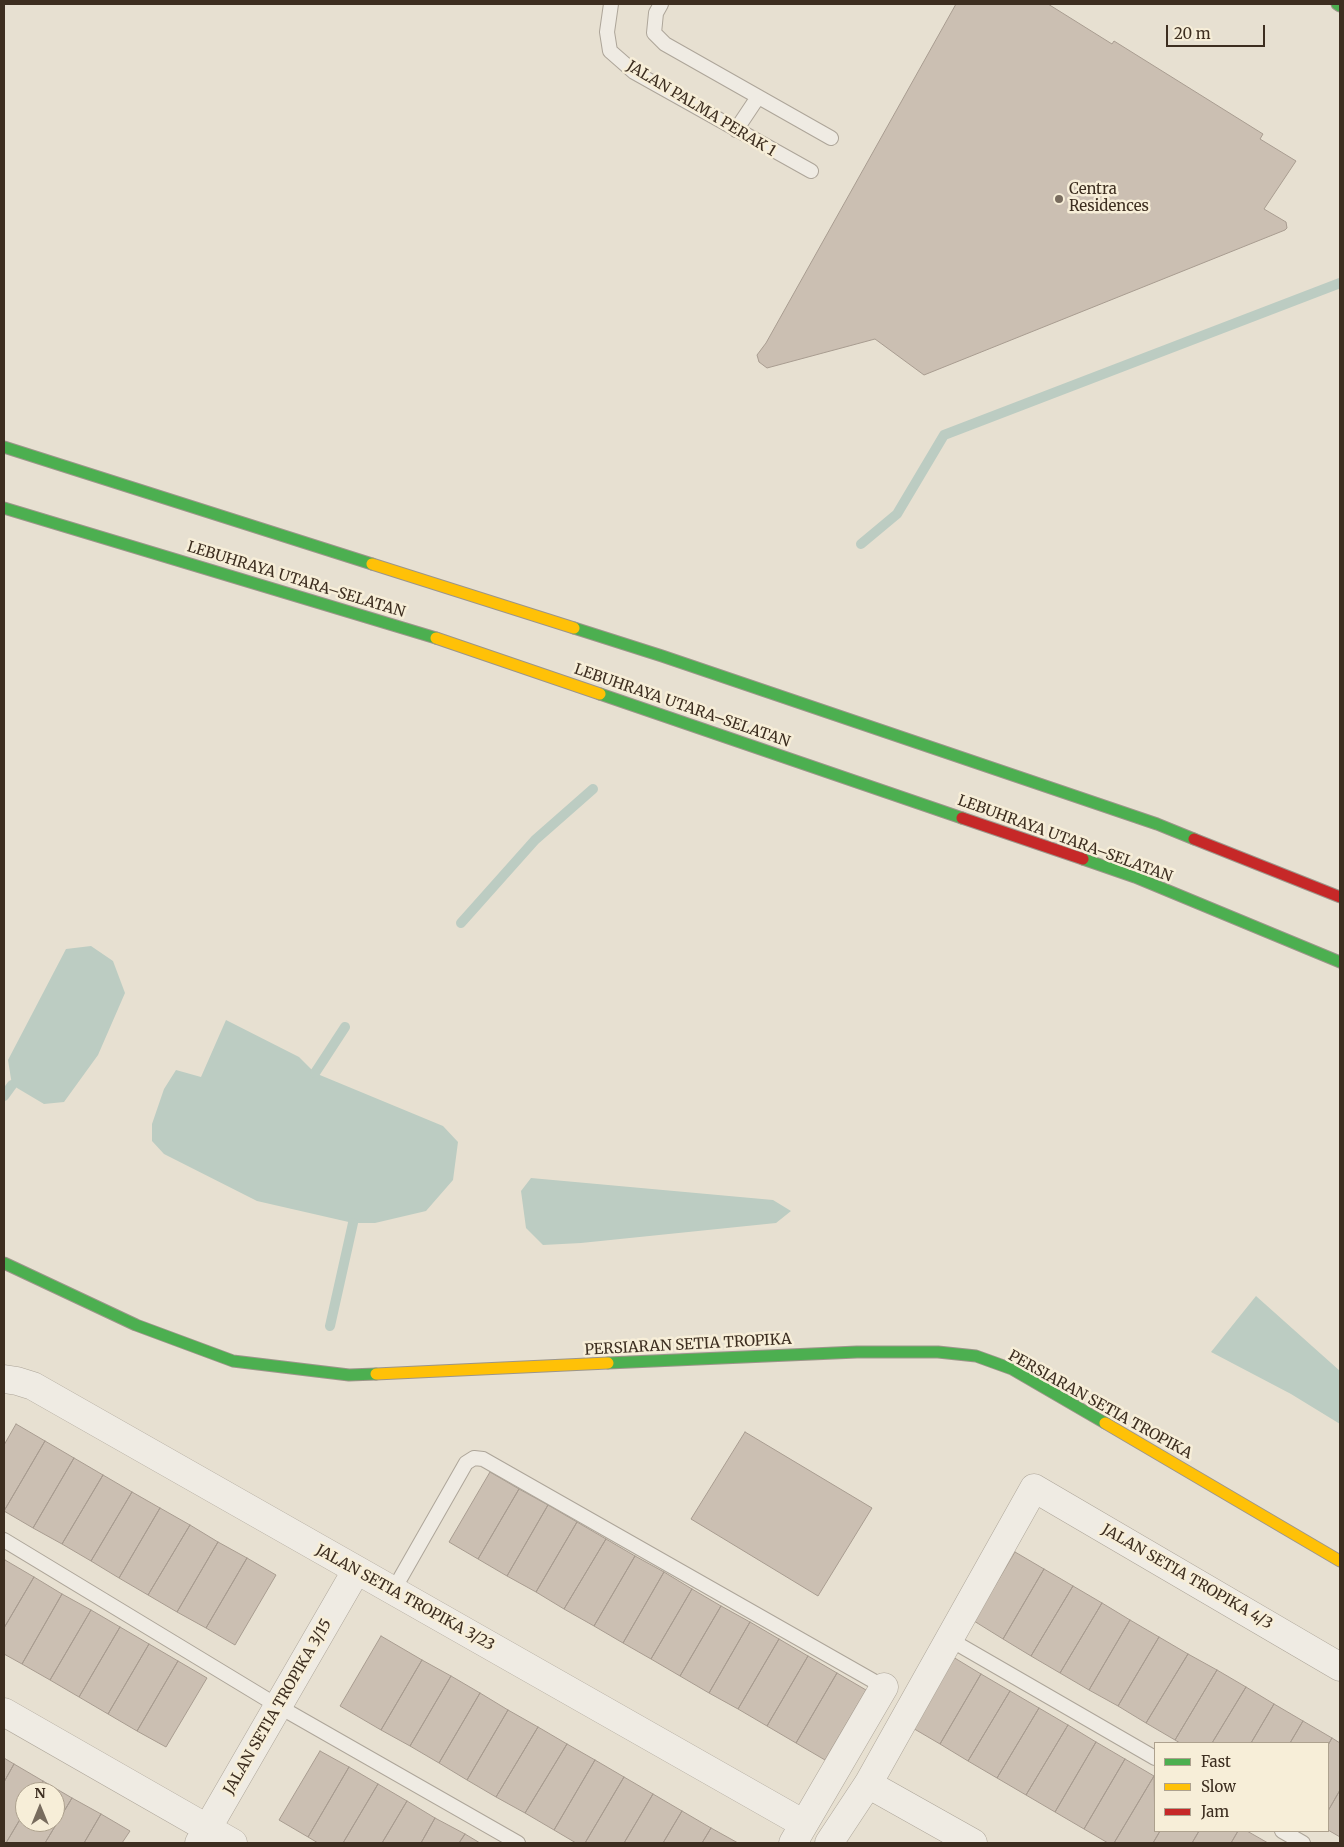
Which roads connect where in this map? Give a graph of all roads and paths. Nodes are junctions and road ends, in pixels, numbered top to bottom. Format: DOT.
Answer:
graph roads {
  1 [pos="611,4"];
  2 [pos="661,4"];
  3 [pos="1337,4"];
  4 [pos="1340,6"];
  5 [pos="758,97"];
  6 [pos="736,130"];
  7 [pos="831,138"];
  8 [pos="811,172"];
  9 [pos="4,448"];
  10 [pos="4,508"];
  11 [pos="1340,898"];
  12 [pos="1340,962"];
  13 [pos="4,1263"];
  14 [pos="4,1379"];
  15 [pos="4,1540"];
  16 [pos="1340,1560"];
  17 [pos="356,1571"];
  18 [pos="393,1591"];
  19 [pos="949,1639"];
  20 [pos="1340,1667"];
  21 [pos="884,1687"];
  22 [pos="278,1706"];
  23 [pos="4,1712"];
  24 [pos="1154,1757"];
  25 [pos="868,1784"];
  26 [pos="1284,1832"];
  27 [pos="799,1834"];
  28 [pos="203,1836"];
  29 [pos="233,1843"];
  30 [pos="518,1843"];
  31 [pos="830,1843"];
  32 [pos="973,1843"];
  33 [pos="1304,1843"];
  1 -- 6 [label="lane, JALAN PALMA PERAK 1"];
  2 -- 5 [label="lane"];
  3 -- 4 [label="main road"];
  5 -- 6 [label="lane"];
  5 -- 7 [label="lane"];
  6 -- 8 [label="lane, JALAN PALMA PERAK 1"];
  9 -- 11 [label="main road"];
  10 -- 12 [label="main road, LEBUHRAYA UTARA–SELATAN"];
  13 -- 16 [label="main road, PERSIARAN SETIA TROPIKA"];
  14 -- 17 [label="street, JALAN SETIA TROPIKA 3/23"];
  15 -- 22 [label="lane"];
  17 -- 18 [label="street, JALAN SETIA TROPIKA 3/23"];
  17 -- 22 [label="street, JALAN SETIA TROPIKA 3/15"];
  18 -- 21 [label="lane"];
  18 -- 27 [label="street, JALAN SETIA TROPIKA 3/23"];
  19 -- 20 [label="street, JALAN SETIA TROPIKA 4/3"];
  19 -- 24 [label="lane"];
  19 -- 25 [label="street"];
  21 -- 27 [label="street"];
  22 -- 28 [label="street, JALAN SETIA TROPIKA 3/15"];
  22 -- 30 [label="lane"];
  23 -- 28 [label="street"];
  25 -- 31 [label="street"];
  25 -- 32 [label="street"];
  26 -- 33 [label="lane"];
  28 -- 29 [label="street"];
}
